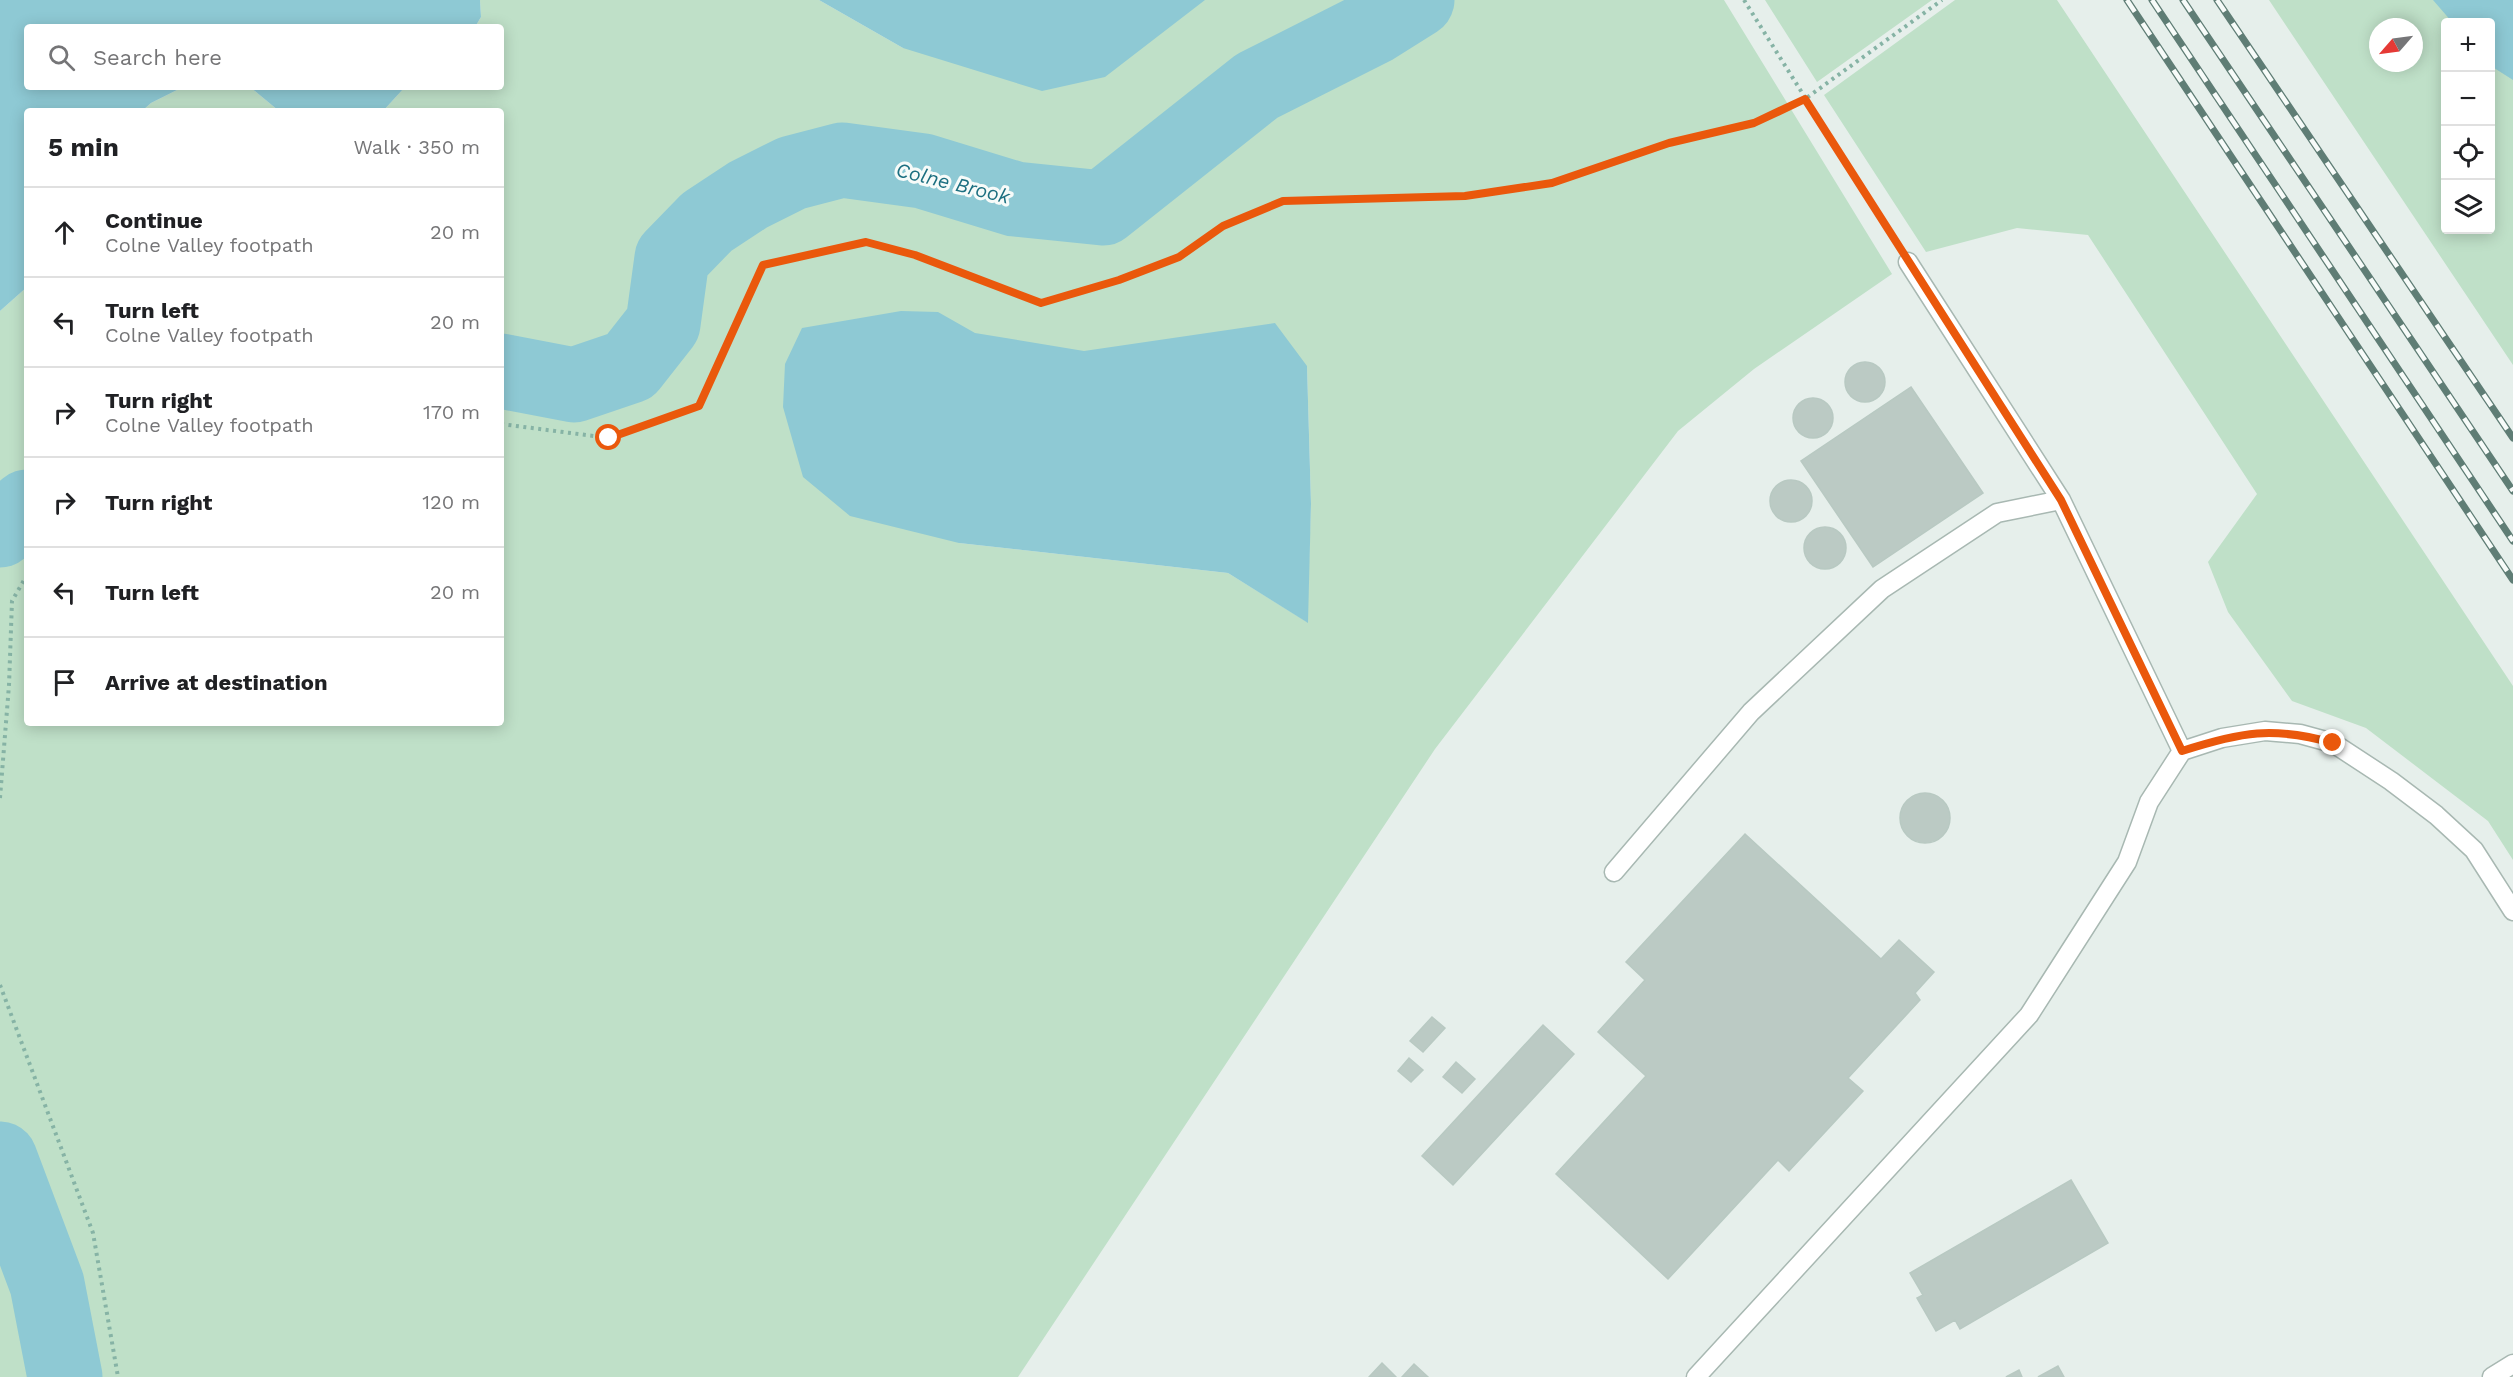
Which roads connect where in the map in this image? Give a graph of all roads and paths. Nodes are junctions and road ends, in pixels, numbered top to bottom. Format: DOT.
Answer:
graph roads {
  1 [pos="1744,0"];
  2 [pos="1942,0"];
  3 [pos="1805,99"];
  4 [pos="1908,262"];
  5 [pos="504,424"];
  6 [pos="2061,500"];
  7 [pos="24,580"];
  8 [pos="2182,751"];
  9 [pos="0,798"];
  10 [pos="1614,872"];
  11 [pos="2513,911"];
  12 [pos="0,985"];
  13 [pos="2513,1364"];
  14 [pos="118,1377"];
  15 [pos="1696,1377"];
  16 [pos="2492,1377"];
  1 -- 3 [label="path"];
  2 -- 3 [label="path"];
  3 -- 4 [label="path"];
  3 -- 5 [label="path"];
  4 -- 6 [label="lane"];
  6 -- 8 [label="lane"];
  6 -- 10 [label="lane"];
  7 -- 9 [label="path"];
  8 -- 11 [label="lane"];
  8 -- 15 [label="lane"];
  12 -- 14 [label="path"];
  13 -- 16 [label="lane"];
}
